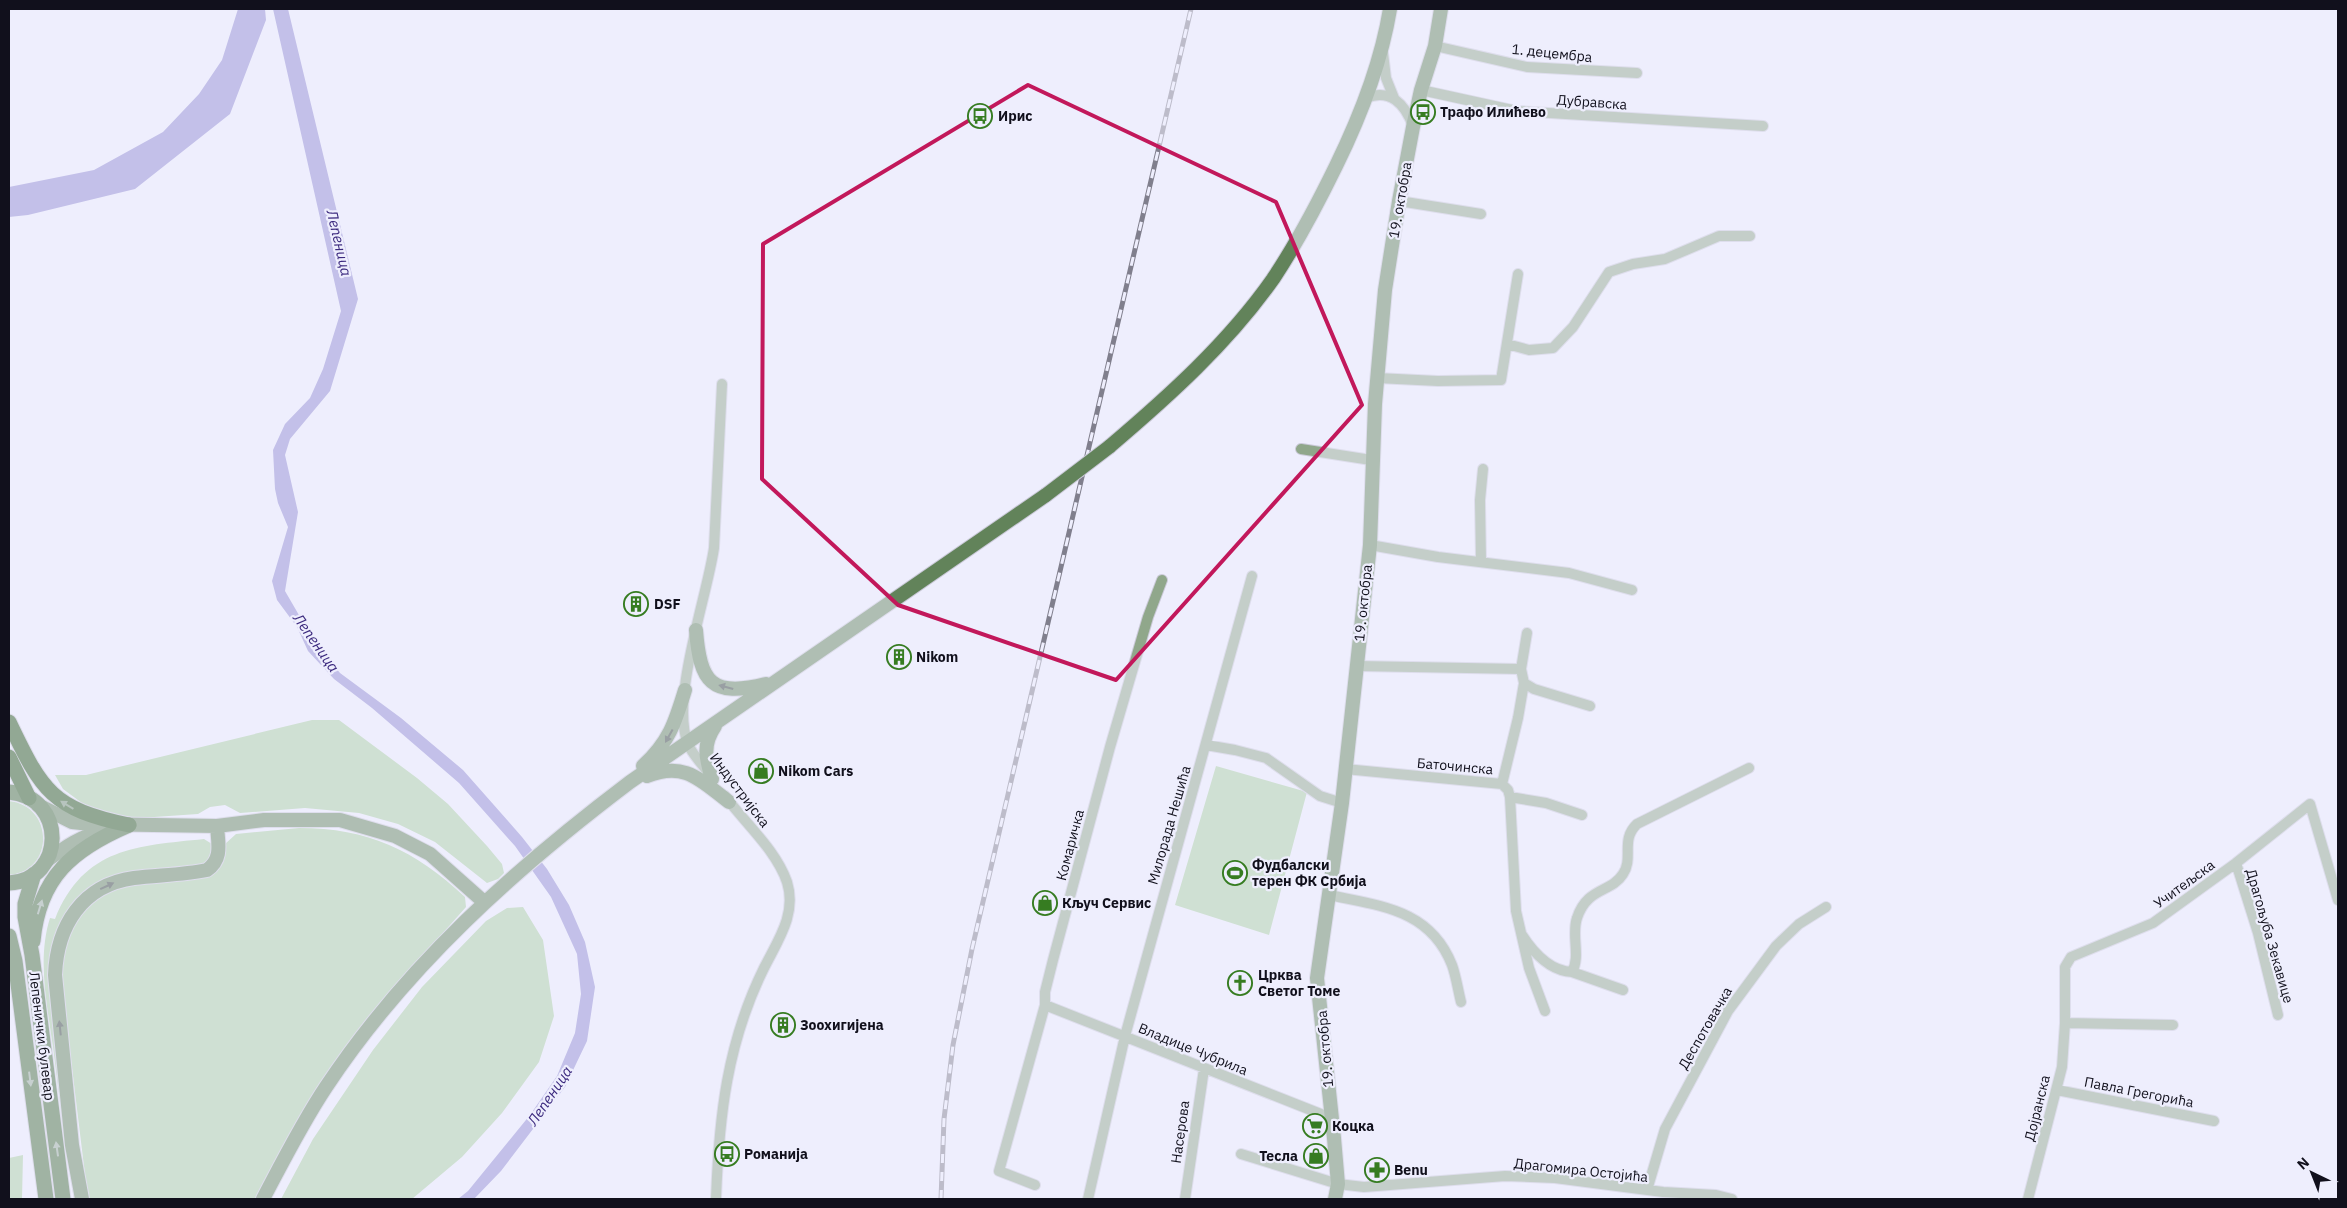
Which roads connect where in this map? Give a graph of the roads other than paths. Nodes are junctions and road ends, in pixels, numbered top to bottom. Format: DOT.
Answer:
graph roads {
  1 [pos="1390,9"];
  2 [pos="1441,9"];
  3 [pos="1435,46"];
  4 [pos="1382,49"];
  5 [pos="1637,74"];
  6 [pos="1420,95"];
  7 [pos="1366,98"];
  8 [pos="1394,98"];
  9 [pos="1403,106"];
  10 [pos="1763,126"];
  11 [pos="1413,127"];
  12 [pos="1399,201"];
  13 [pos="1481,214"];
  14 [pos="1750,236"];
  15 [pos="1518,274"];
  16 [pos="1507,344"];
  17 [pos="1377,378"];
  18 [pos="722,384"];
  19 [pos="1301,449"];
  20 [pos="1371,460"];
  21 [pos="1483,469"];
  22 [pos="1370,545"];
  23 [pos="1481,561"];
  24 [pos="1252,576"];
  25 [pos="1162,580"];
  26 [pos="1632,590"];
  27 [pos="696,630"];
  28 [pos="1527,633"];
  29 [pos="1357,666"];
  30 [pos="1521,669"];
  31 [pos="774,682"];
  32 [pos="1524,683"];
  33 [pos="685,690"];
  34 [pos="1590,706"];
  35 [pos="9,722"];
  36 [pos="717,723"];
  37 [pos="688,744"];
  38 [pos="1206,745"];
  39 [pos="9,757"];
  40 [pos="1748,768"];
  41 [pos="1345,769"];
  42 [pos="712,779"];
  43 [pos="630,782"];
  44 [pos="1502,784"];
  45 [pos="9,792"];
  46 [pos="1510,797"];
  47 [pos="34,801"];
  48 [pos="729,802"];
  49 [pos="1342,803"];
  50 [pos="597,807"];
  51 [pos="1582,815"];
  52 [pos="129,826"];
  53 [pos="217,826"];
  54 [pos="45,862"];
  55 [pos="2236,864"];
  56 [pos="34,874"];
  57 [pos="9,883"];
  58 [pos="1329,895"];
  59 [pos="2338,900"];
  60 [pos="484,902"];
  61 [pos="1826,907"];
  62 [pos="1522,935"];
  63 [pos="9,936"];
  64 [pos="32,955"];
  65 [pos="2065,967"];
  66 [pos="1572,972"];
  67 [pos="13,973"];
  68 [pos="1623,990"];
  69 [pos="1461,1002"];
  70 [pos="1045,1005"];
  71 [pos="1544,1011"];
  72 [pos="2278,1016"];
  73 [pos="2065,1023"];
  74 [pos="2173,1025"];
  75 [pos="1125,1036"];
  76 [pos="1204,1069"];
  77 [pos="2058,1090"];
  78 [pos="1331,1118"];
  79 [pos="2214,1121"];
  80 [pos="1241,1154"];
  81 [pos="1035,1184"];
  82 [pos="1338,1184"];
  83 [pos="1646,1190"];
  84 [pos="46,1199"];
  85 [pos="63,1199"];
  86 [pos="82,1199"];
  87 [pos="263,1199"];
  88 [pos="716,1199"];
  89 [pos="1088,1199"];
  90 [pos="1185,1199"];
  91 [pos="1335,1199"];
  92 [pos="1732,1199"];
  93 [pos="2028,1199"];
  1 -- 4 [label="street"];
  2 -- 3 [label="street, 19. октобра"];
  3 -- 5 [label="street, 1. децембра"];
  3 -- 6 [label="street, 19. октобра"];
  4 -- 7 [label="street"];
  4 -- 8 [label="street"];
  6 -- 9 [label="street"];
  6 -- 10 [label="street, Дубравска"];
  6 -- 11 [label="street, 19. октобра"];
  7 -- 8 [label="street"];
  7 -- 31 [label="street, bridge"];
  8 -- 9 [label="street"];
  9 -- 11 [label="street"];
  11 -- 12 [label="street, 19. октобра"];
  12 -- 13 [label="street"];
  12 -- 17 [label="street, 19. октобра"];
  14 -- 16 [label="street"];
  15 -- 16 [label="street"];
  16 -- 17 [label="street"];
  17 -- 20 [label="street, 19. октобра"];
  18 -- 27 [label="street, Индустријска"];
  19 -- 20 [label="street"];
  20 -- 22 [label="street, 19. октобра"];
  21 -- 23 [label="street"];
  22 -- 23 [label="street"];
  22 -- 29 [label="street, 19. октобра"];
  23 -- 26 [label="street"];
  24 -- 38 [label="street, Милорада Нешића"];
  25 -- 70 [label="street, Комаричка"];
  31 -- 27 [label="street, one-way"];
  27 -- 33 [label="street, Индустријска"];
  28 -- 30 [label="street"];
  29 -- 30 [label="street"];
  29 -- 41 [label="street, 19. октобра"];
  30 -- 32 [label="street"];
  31 -- 36 [label="street"];
  32 -- 34 [label="street"];
  32 -- 44 [label="street"];
  33 -- 37 [label="street, Индустријска"];
  33 -- 50 [label="street, one-way"];
  52 -- 35 [label="highway, one-way"];
  36 -- 37 [label="street"];
  36 -- 42 [label="street"];
  37 -- 42 [label="street, Индустријска"];
  37 -- 43 [label="street"];
  38 -- 49 [label="street"];
  38 -- 75 [label="street, Милорада Нешића"];
  39 -- 47 [label="highway"];
  40 -- 66 [label="street"];
  41 -- 44 [label="street, Баточинска"];
  41 -- 49 [label="street, 19. октобра"];
  42 -- 48 [label="street, Индустријска"];
  43 -- 48 [label="street"];
  43 -- 50 [label="street"];
  44 -- 46 [label="street, Баточинска"];
  45 -- 47 [label="main road"];
  46 -- 51 [label="street"];
  46 -- 62 [label="street"];
  47 -- 52 [label="street"];
  47 -- 54 [label="main road"];
  48 -- 88 [label="street, Индустријска"];
  49 -- 58 [label="street, 19. октобра"];
  50 -- 60 [label="street"];
  52 -- 53 [label="street"];
  52 -- 54 [label="street"];
  64 -- 52 [label="main road, one-way"];
  53 -- 60 [label="street"];
  86 -- 53 [label="street, one-way"];
  54 -- 56 [label="main road"];
  55 -- 59 [label="street, Учитељска"];
  55 -- 65 [label="street, Учитељска"];
  55 -- 72 [label="street, Драгољуба Зекавице"];
  56 -- 57 [label="main road"];
  56 -- 64 [label="main road, Лепенички булевар"];
  58 -- 69 [label="street"];
  58 -- 78 [label="street, 19. октобра"];
  60 -- 87 [label="street"];
  61 -- 83 [label="street, Деспотовачка"];
  62 -- 66 [label="street"];
  62 -- 71 [label="street"];
  63 -- 67 [label="main road, Лепенички булевар"];
  85 -- 64 [label="main road, Лепенички булевар, one-way"];
  65 -- 73 [label="street, Дојранска"];
  66 -- 68 [label="street"];
  67 -- 84 [label="main road, Лепенички булевар, one-way"];
  70 -- 75 [label="street, Владице Чубрила"];
  70 -- 81 [label="street, Комаричка"];
  73 -- 74 [label="street"];
  73 -- 77 [label="street, Дојранска"];
  75 -- 76 [label="street, Владице Чубрила"];
  75 -- 89 [label="street, Милорада Нешића"];
  76 -- 78 [label="street, Владице Чубрила"];
  76 -- 90 [label="street, Насерова"];
  77 -- 79 [label="street, Павла Грегорића"];
  77 -- 93 [label="street, Дојранска"];
  78 -- 82 [label="street, 19. октобра"];
  80 -- 82 [label="street, Драгомира Остојића"];
  82 -- 83 [label="street, Драгомира Остојића"];
  82 -- 91 [label="street, 19. октобра"];
  83 -- 92 [label="street, Драгомира Остојића"];
}
